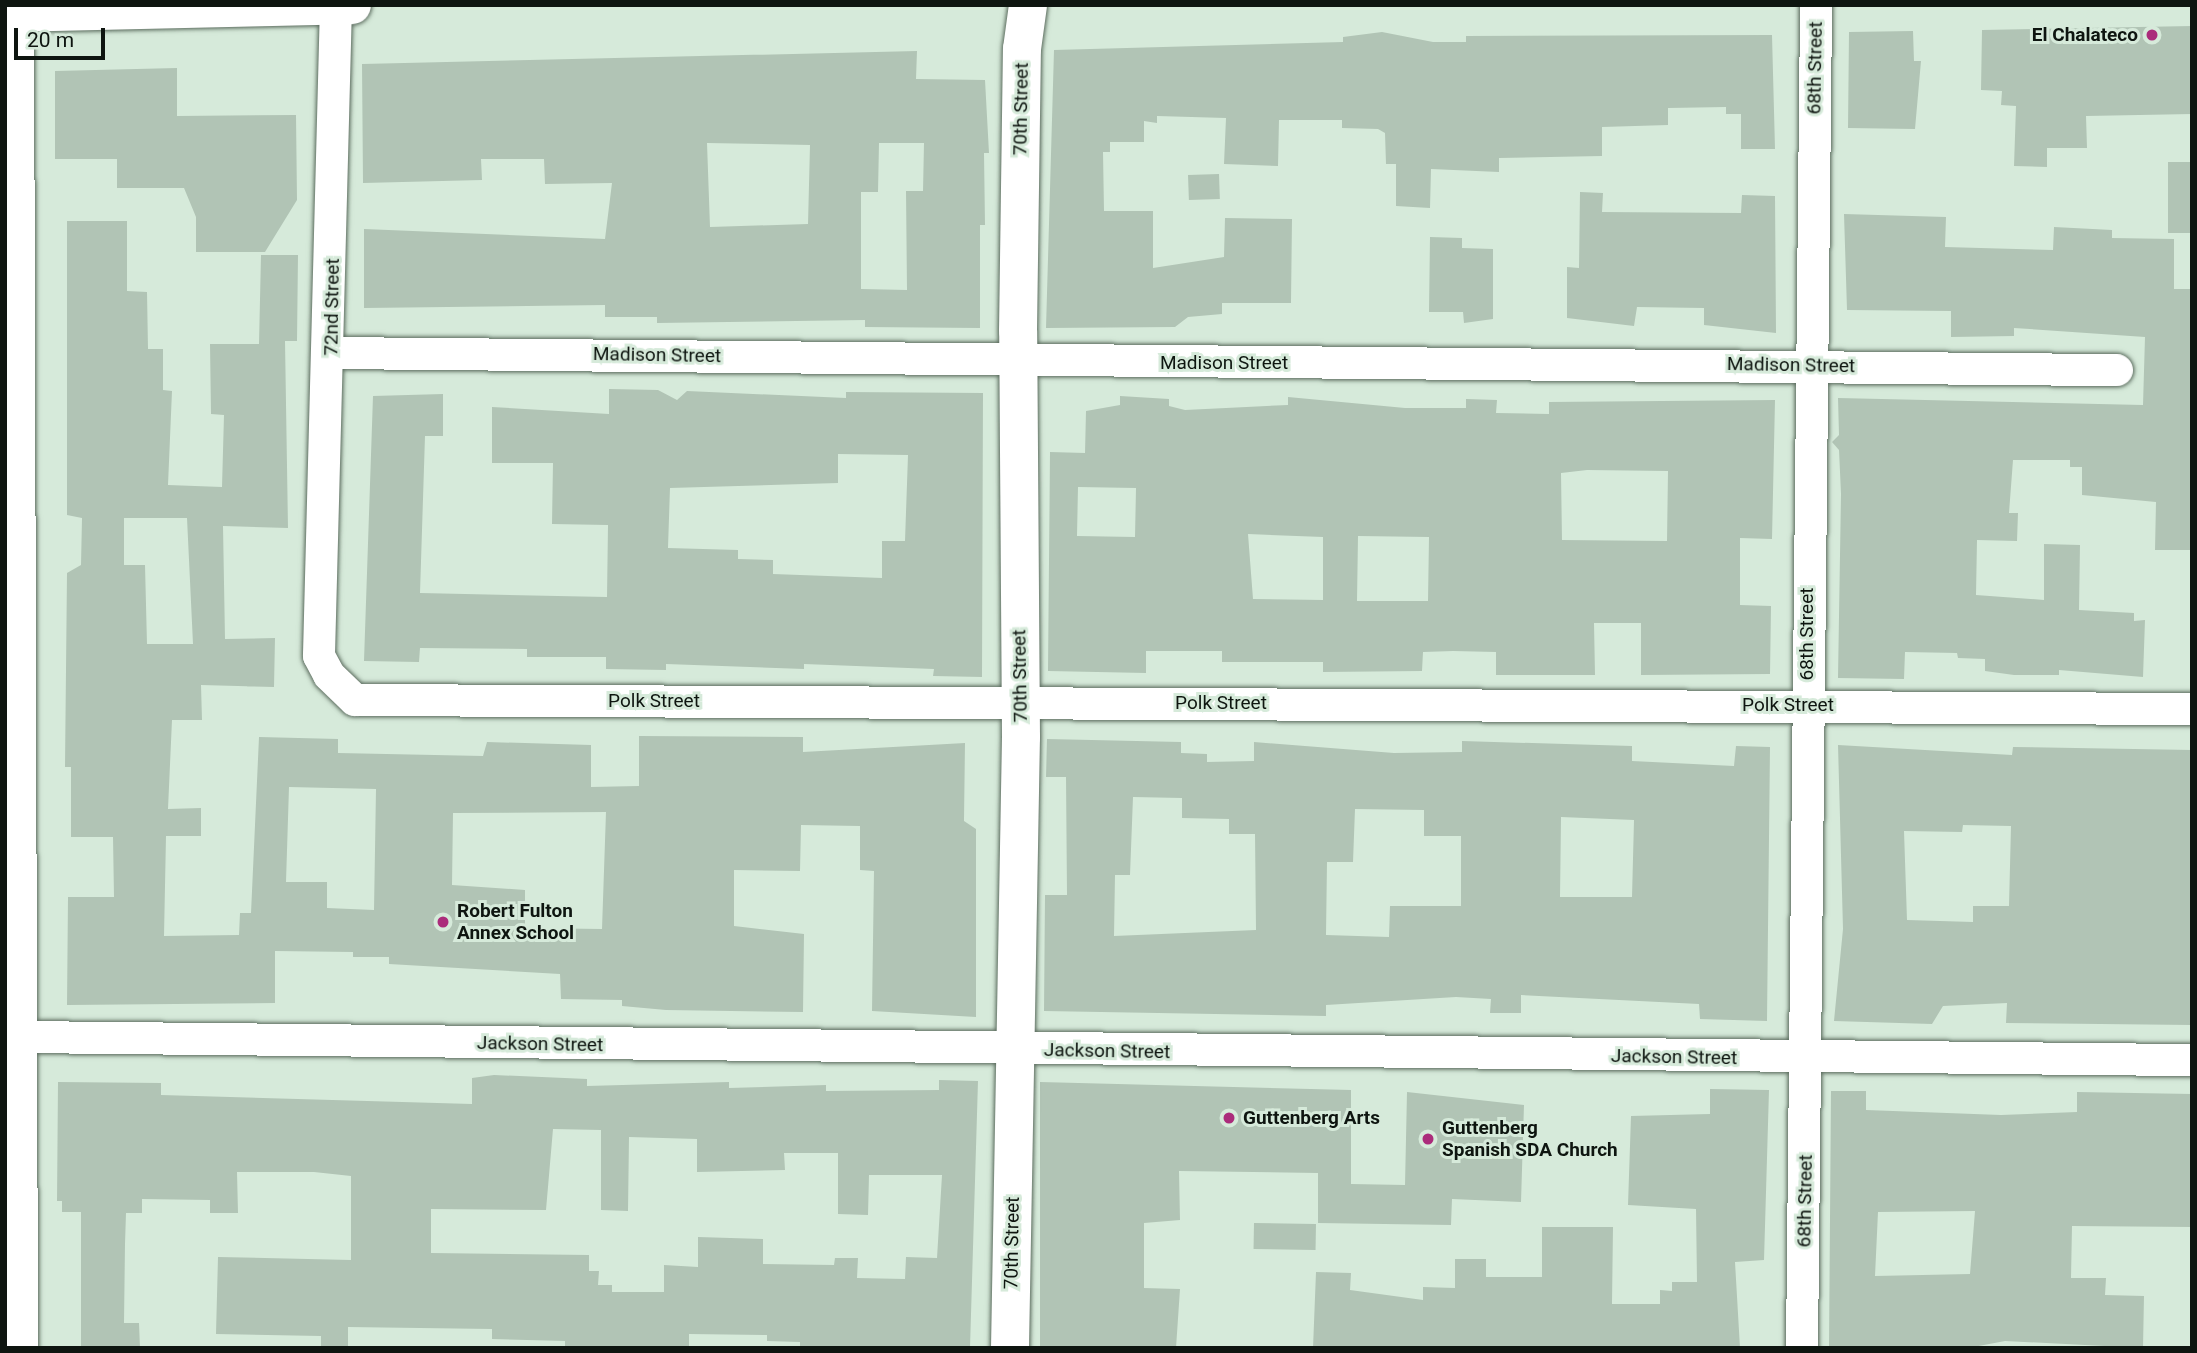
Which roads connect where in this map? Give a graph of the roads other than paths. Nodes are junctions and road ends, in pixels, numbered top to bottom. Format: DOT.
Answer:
graph roads {
  1 [pos="336,5"];
  2 [pos="352,5"];
  3 [pos="1028,5"];
  4 [pos="1816,5"];
  5 [pos="14,10"];
  6 [pos="332,353"];
  7 [pos="1017,361"];
  8 [pos="1810,366"];
  9 [pos="2117,370"];
  10 [pos="323,608"];
  11 [pos="1020,702"];
  12 [pos="1807,705"];
  13 [pos="2192,709"];
  14 [pos="22,1037"];
  15 [pos="1017,1051"];
  16 [pos="1808,1058"];
  17 [pos="2192,1060"];
  18 [pos="22,1348"];
  19 [pos="1010,1348"];
  20 [pos="1802,1348"];
  1 -- 2 [label="street"];
  1 -- 5 [label="street"];
  1 -- 6 [label="street, 72nd Street"];
  3 -- 7 [label="street, 70th Street"];
  4 -- 8 [label="street, 68th Street"];
  5 -- 14 [label="street"];
  6 -- 7 [label="street, Madison Street"];
  6 -- 10 [label="street, 72nd Street"];
  7 -- 8 [label="street, Madison Street"];
  7 -- 11 [label="street, 70th Street"];
  8 -- 9 [label="street, Madison Street"];
  8 -- 12 [label="street, 68th Street"];
  10 -- 11 [label="street, Polk Street"];
  11 -- 12 [label="street, Polk Street"];
  11 -- 15 [label="street, 70th Street"];
  12 -- 13 [label="street, Polk Street"];
  12 -- 16 [label="street, 68th Street"];
  14 -- 15 [label="street, Jackson Street"];
  14 -- 18 [label="street"];
  15 -- 16 [label="street, Jackson Street"];
  15 -- 19 [label="street, 70th Street"];
  16 -- 17 [label="street, Jackson Street"];
  16 -- 20 [label="street, 68th Street"];
}
